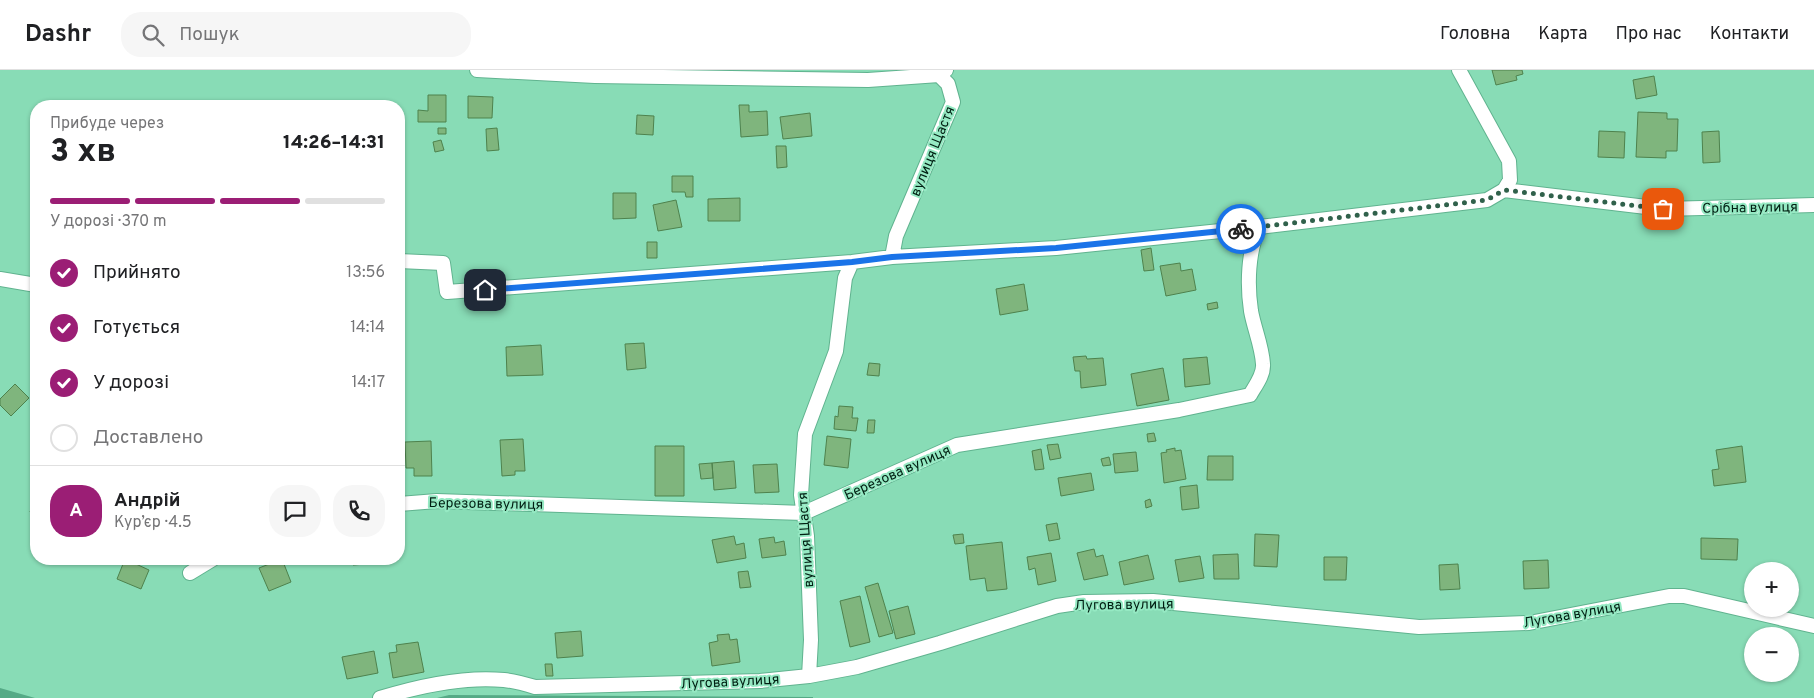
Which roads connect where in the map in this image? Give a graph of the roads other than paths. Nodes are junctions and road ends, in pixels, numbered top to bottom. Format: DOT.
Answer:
graph roads {
  1 [pos="477,70"];
  2 [pos="1459,70"];
  3 [pos="943,73"];
  4 [pos="868,75"];
  5 [pos="1504,190"];
  6 [pos="1814,205"];
  7 [pos="1259,227"];
  8 [pos="892,257"];
  9 [pos="405,261"];
  10 [pos="852,262"];
  11 [pos="0,279"];
  12 [pos="30,284"];
  13 [pos="405,504"];
  14 [pos="804,513"];
  15 [pos="204,565"];
  16 [pos="190,574"];
  17 [pos="1814,626"];
  18 [pos="809,676"];
  19 [pos="380,698"];
  1 -- 4 [label="street"];
  2 -- 5 [label="street"];
  3 -- 4 [label="street"];
  3 -- 8 [label="street, вулиця Щастя"];
  5 -- 6 [label="street, Срібна вулиця"];
  5 -- 7 [label="street"];
  7 -- 8 [label="street"];
  7 -- 14 [label="street, Березова вулиця"];
  8 -- 10 [label="street"];
  9 -- 10 [label="street"];
  10 -- 14 [label="street, вулиця Щастя"];
  11 -- 12 [label="street"];
  13 -- 14 [label="street, Березова вулиця"];
  14 -- 18 [label="street, вулиця Щастя"];
  15 -- 16 [label="street"];
  17 -- 18 [label="street, Лугова вулиця"];
  18 -- 19 [label="street, Лугова вулиця"];
}
